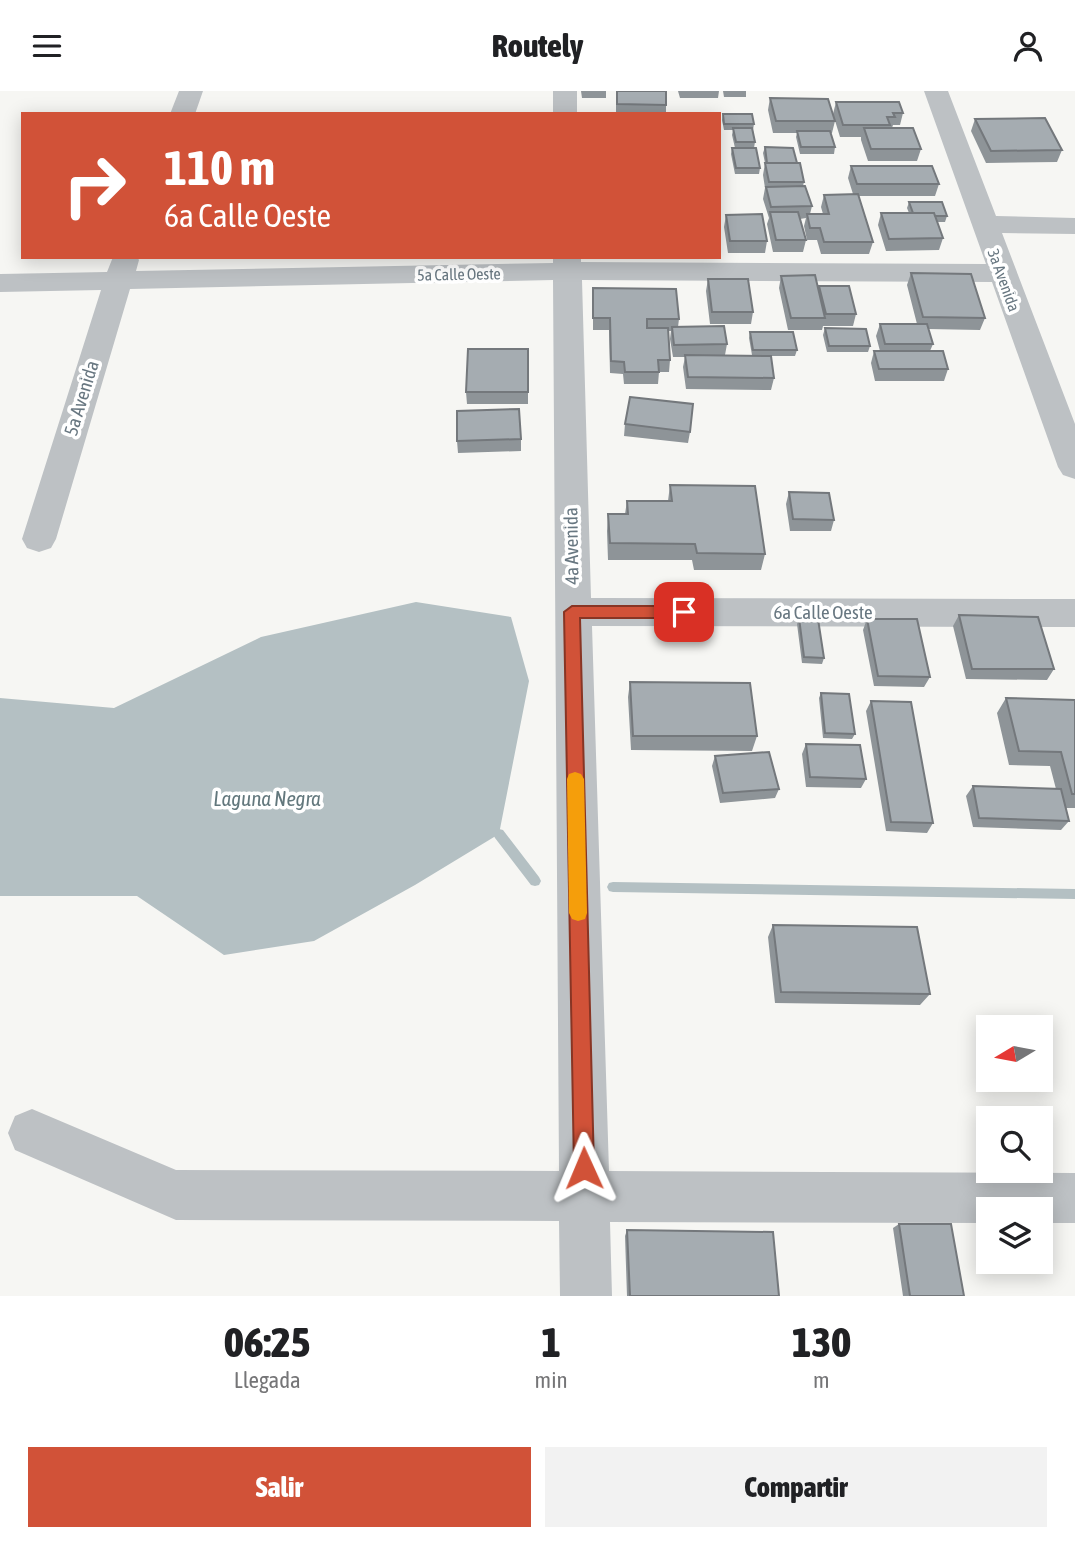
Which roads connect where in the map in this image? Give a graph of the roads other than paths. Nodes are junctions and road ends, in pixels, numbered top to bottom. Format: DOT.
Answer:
graph roads {
  1 [pos="191,91"];
  2 [pos="565,91"];
  3 [pos="936,91"];
  4 [pos="183,112"];
  5 [pos="565,112"];
  6 [pos="984,224"];
  7 [pos="1075,226"];
  8 [pos="568,264"];
  9 [pos="121,269"];
  10 [pos="1002,273"];
  11 [pos="0,283"];
  12 [pos="1075,467"];
  13 [pos="39,539"];
  14 [pos="572,612"];
  15 [pos="1075,613"];
  16 [pos="32,1133"];
  17 [pos="585,1195"];
  18 [pos="1075,1198"];
  19 [pos="586,1296"];
  1 -- 4 [label="street"];
  2 -- 5 [label="street"];
  3 -- 6 [label="street, 3a Avenida"];
  6 -- 7 [label="street"];
  6 -- 10 [label="street, 3a Avenida"];
  8 -- 9 [label="street, 5a Calle Oeste"];
  8 -- 10 [label="street, 5a Calle Oeste"];
  8 -- 14 [label="street, 4a Avenida"];
  9 -- 11 [label="street, 5a Calle Oeste"];
  9 -- 13 [label="street, 5a Avenida"];
  10 -- 12 [label="street, 3a Avenida"];
  14 -- 15 [label="street, 6a Calle Oeste"];
  14 -- 17 [label="street, 4a Avenida"];
  16 -- 17 [label="street"];
  17 -- 18 [label="street"];
  17 -- 19 [label="street, 4a Avenida"];
}
